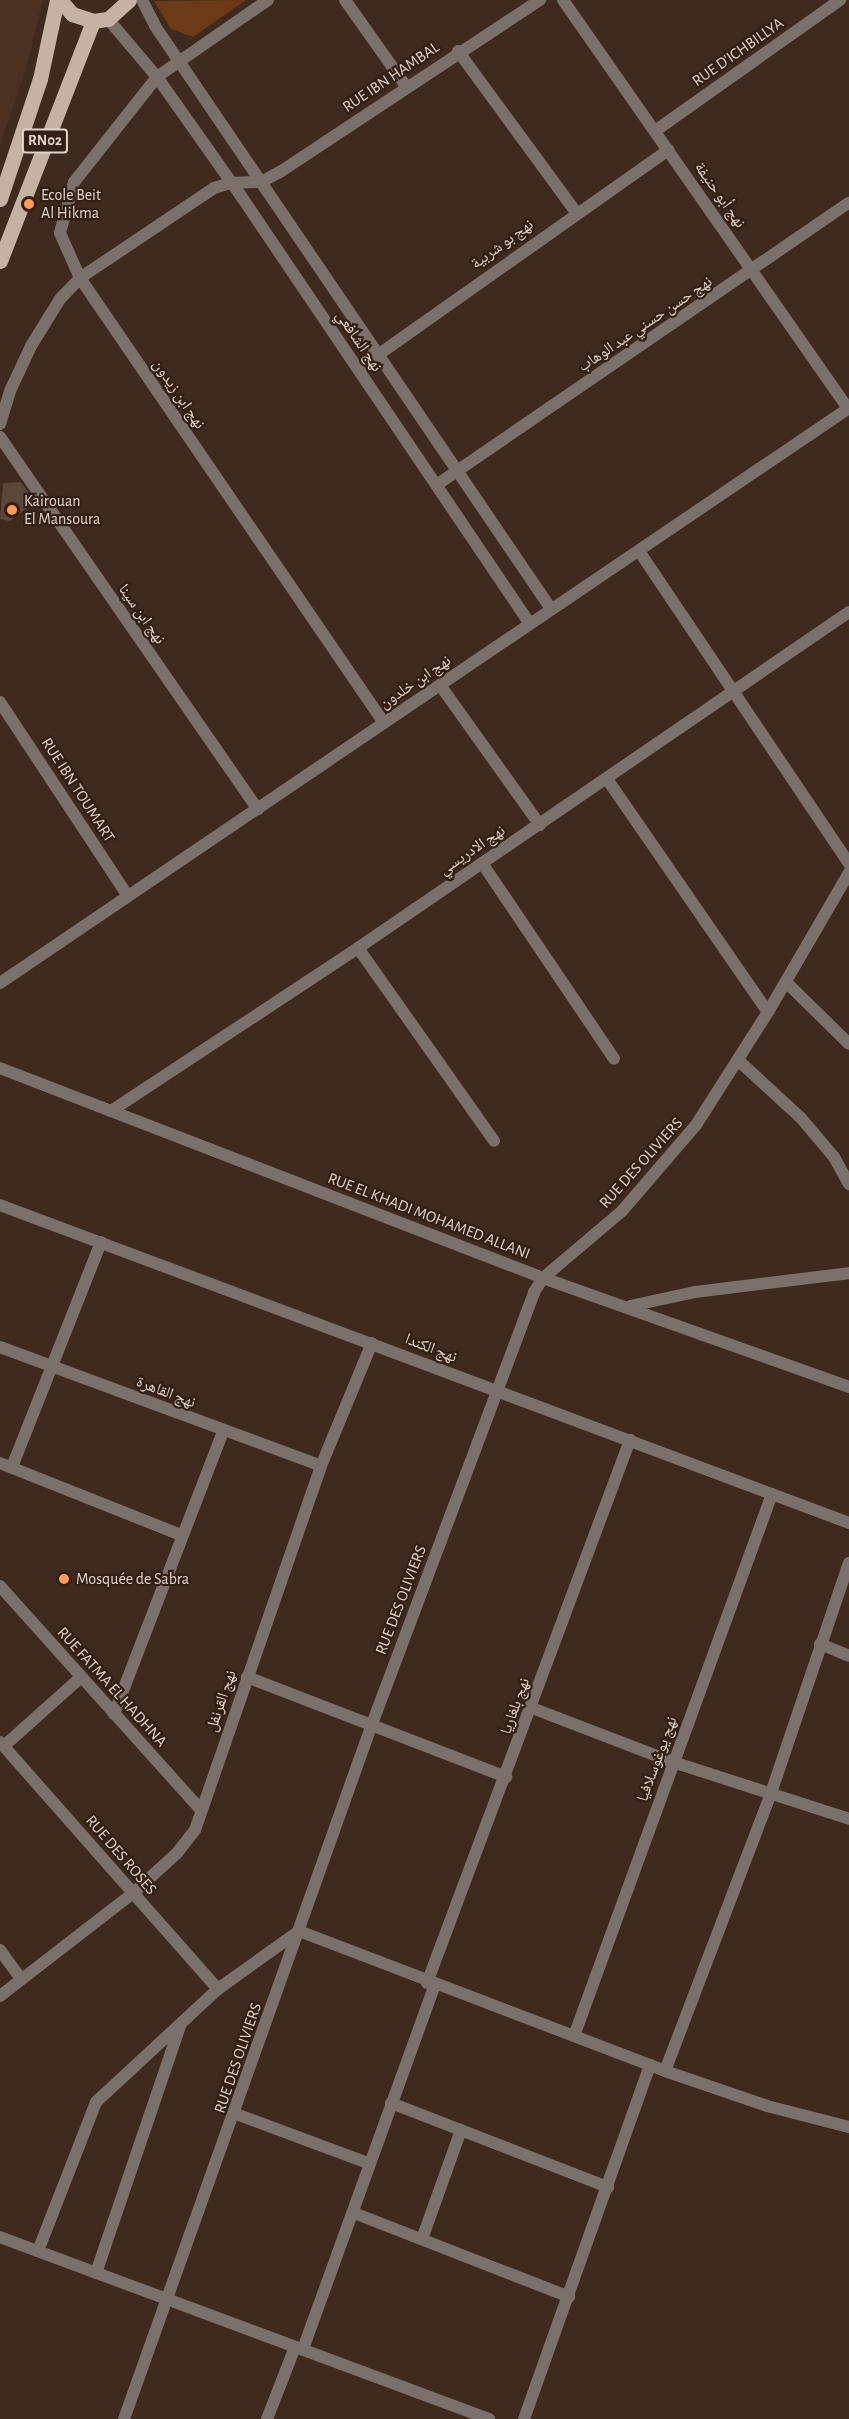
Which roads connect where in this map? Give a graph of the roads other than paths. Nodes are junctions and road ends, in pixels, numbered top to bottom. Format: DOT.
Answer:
graph roads {
  1 [pos="58,0"];
  2 [pos="129,0"];
  3 [pos="142,0"];
  4 [pos="268,0"];
  5 [pos="345,0"];
  6 [pos="540,0"];
  7 [pos="563,0"];
  8 [pos="840,0"];
  9 [pos="100,20"];
  10 [pos="458,51"];
  11 [pos="181,62"];
  12 [pos="158,77"];
  13 [pos="406,86"];
  14 [pos="655,131"];
  15 [pos="668,150"];
  16 [pos="261,182"];
  17 [pos="230,183"];
  18 [pos="0,200"];
  19 [pos="849,203"];
  20 [pos="576,212"];
  21 [pos="0,261"];
  22 [pos="752,271"];
  23 [pos="80,278"];
  24 [pos="377,354"];
  25 [pos="358,369"];
  26 [pos="849,408"];
  27 [pos="0,424"];
  28 [pos="0,437"];
  29 [pos="458,471"];
  30 [pos="438,484"];
  31 [pos="639,550"];
  32 [pos="551,609"];
  33 [pos="849,612"];
  34 [pos="531,624"];
  35 [pos="440,685"];
  36 [pos="731,692"];
  37 [pos="0,702"];
  38 [pos="384,723"];
  39 [pos="607,779"];
  40 [pos="258,809"];
  41 [pos="540,825"];
  42 [pos="482,863"];
  43 [pos="849,864"];
  44 [pos="849,873"];
  45 [pos="845,892"];
  46 [pos="128,896"];
  47 [pos="358,948"];
  48 [pos="786,982"];
  49 [pos="0,983"];
  50 [pos="768,1012"];
  51 [pos="849,1044"];
  52 [pos="614,1059"];
  53 [pos="738,1061"];
  54 [pos="0,1068"];
  55 [pos="111,1112"];
  56 [pos="494,1141"];
  57 [pos="849,1184"];
  58 [pos="0,1205"];
  59 [pos="101,1242"];
  60 [pos="849,1273"];
  61 [pos="543,1278"];
  62 [pos="629,1306"];
  63 [pos="372,1343"];
  64 [pos="0,1347"];
  65 [pos="51,1366"];
  66 [pos="849,1387"];
  67 [pos="498,1390"];
  68 [pos="223,1431"];
  69 [pos="630,1440"];
  70 [pos="6,1465"];
  71 [pos="321,1466"];
  72 [pos="772,1494"];
  73 [pos="849,1522"];
  74 [pos="181,1535"];
  75 [pos="849,1563"];
  76 [pos="0,1586"];
  77 [pos="820,1644"];
  78 [pos="849,1656"];
  79 [pos="247,1677"];
  80 [pos="80,1678"];
  81 [pos="532,1708"];
  82 [pos="114,1714"];
  83 [pos="372,1724"];
  84 [pos="2,1744"];
  85 [pos="673,1762"];
  86 [pos="506,1777"];
  87 [pos="771,1792"];
  88 [pos="201,1810"];
  89 [pos="849,1819"];
  90 [pos="132,1894"];
  91 [pos="299,1931"];
  92 [pos="0,1950"];
  93 [pos="20,1978"];
  94 [pos="431,1984"];
  95 [pos="218,1989"];
  96 [pos="0,1995"];
  97 [pos="182,2020"];
  98 [pos="574,2036"];
  99 [pos="650,2065"];
  100 [pos="665,2071"];
  101 [pos="391,2103"];
  102 [pos="236,2114"];
  103 [pos="849,2127"];
  104 [pos="461,2130"];
  105 [pos="368,2163"];
  106 [pos="608,2187"];
  107 [pos="354,2213"];
  108 [pos="0,2237"];
  109 [pos="422,2239"];
  110 [pos="38,2251"];
  111 [pos="96,2273"];
  112 [pos="568,2296"];
  113 [pos="165,2302"];
  114 [pos="299,2348"];
  115 [pos="124,2419"];
  116 [pos="267,2419"];
  117 [pos="489,2419"];
  118 [pos="524,2419"];
  1 -- 9 [label="main road, RN02"];
  1 -- 18 [label="main road, RN02"];
  2 -- 9 [label="main road, RN02"];
  3 -- 11 [label="street, نهج الشافعي"];
  4 -- 11 [label="street, نهج ابن زيدون"];
  5 -- 13 [label="street"];
  6 -- 10 [label="street, RUE IBN HAMBAL"];
  7 -- 14 [label="street, نهج أبو حنيفة"];
  8 -- 14 [label="street, RUE D'ICHBILLYA"];
  9 -- 12 [label="street, نهج الشافعي"];
  9 -- 21 [label="main road, RN02"];
  10 -- 13 [label="street, RUE IBN HAMBAL"];
  10 -- 20 [label="street"];
  11 -- 12 [label="street, نهج ابن زيدون"];
  11 -- 16 [label="street, نهج الشافعي"];
  12 -- 17 [label="street, نهج الشافعي"];
  12 -- 23 [label="street, نهج ابن زيدون"];
  13 -- 16 [label="street, RUE IBN HAMBAL"];
  14 -- 15 [label="street, نهج أبو حنيفة"];
  15 -- 20 [label="street, نهج بو شربية"];
  15 -- 22 [label="street, نهج أبو حنيفة"];
  16 -- 17 [label="street"];
  16 -- 24 [label="street, نهج الشافعي"];
  17 -- 23 [label="street"];
  17 -- 25 [label="street, نهج الشافعي"];
  19 -- 22 [label="street, نهج حسن حسني عبد الوهاب"];
  20 -- 24 [label="street, نهج بو شربية"];
  22 -- 26 [label="street, نهج أبو حنيفة"];
  22 -- 29 [label="street, نهج حسن حسني عبد الوهاب"];
  23 -- 27 [label="street"];
  23 -- 38 [label="street, نهج ابن زيدون"];
  24 -- 25 [label="street, نهج بو شربية"];
  24 -- 29 [label="street, نهج الشافعي"];
  25 -- 30 [label="street, نهج الشافعي"];
  26 -- 31 [label="street, نهج ابن خلدون"];
  28 -- 40 [label="street, نهج ابن سينا"];
  29 -- 30 [label="street, نهج حسن حسني عبد الوهاب"];
  29 -- 32 [label="street, نهج الشافعي"];
  30 -- 34 [label="street, نهج الشافعي"];
  31 -- 32 [label="street, نهج ابن خلدون"];
  31 -- 36 [label="street"];
  32 -- 34 [label="street, نهج ابن خلدون"];
  33 -- 36 [label="street, نهج الادريسي"];
  34 -- 35 [label="street, نهج ابن خلدون"];
  35 -- 38 [label="street, نهج ابن خلدون"];
  35 -- 41 [label="street"];
  36 -- 39 [label="street, نهج الادريسي"];
  36 -- 43 [label="street"];
  37 -- 46 [label="street, RUE IBN TOUMART"];
  38 -- 40 [label="street, نهج ابن خلدون"];
  39 -- 41 [label="street, نهج الادريسي"];
  39 -- 50 [label="street"];
  40 -- 46 [label="street, نهج ابن خلدون"];
  41 -- 42 [label="street, نهج الادريسي"];
  42 -- 47 [label="street, نهج الادريسي"];
  42 -- 52 [label="street"];
  44 -- 45 [label="street, RUE DES OLIVIERS"];
  45 -- 48 [label="street, RUE DES OLIVIERS"];
  46 -- 49 [label="street, نهج ابن خلدون"];
  47 -- 55 [label="street, نهج الادريسي"];
  47 -- 56 [label="street"];
  48 -- 50 [label="street, RUE DES OLIVIERS"];
  48 -- 51 [label="street"];
  50 -- 53 [label="street, RUE DES OLIVIERS"];
  53 -- 57 [label="street"];
  53 -- 61 [label="street, RUE DES OLIVIERS"];
  54 -- 55 [label="street, RUE EL KHADI MOHAMED ALLANI"];
  55 -- 61 [label="street, RUE EL KHADI MOHAMED ALLANI"];
  58 -- 59 [label="street, نهج الكندا"];
  59 -- 63 [label="street, نهج الكندا"];
  59 -- 65 [label="street"];
  60 -- 62 [label="street"];
  61 -- 62 [label="street, RUE EL KHADI MOHAMED ALLANI"];
  61 -- 67 [label="street, RUE DES OLIVIERS"];
  62 -- 66 [label="street, RUE EL KHADI MOHAMED ALLANI"];
  63 -- 67 [label="street, نهج الكندا"];
  63 -- 71 [label="street, نهج القرنفل"];
  64 -- 65 [label="street, نهج القاهرة"];
  65 -- 68 [label="street, نهج القاهرة"];
  65 -- 70 [label="street"];
  67 -- 69 [label="street, نهج الكندا"];
  67 -- 83 [label="street, RUE DES OLIVIERS"];
  68 -- 71 [label="street, نهج القاهرة"];
  68 -- 74 [label="street"];
  69 -- 72 [label="street, نهج الكندا"];
  69 -- 81 [label="street, نهج بلغاريا"];
  70 -- 74 [label="street"];
  71 -- 79 [label="street, نهج القرنفل"];
  72 -- 73 [label="street, نهج الكندا"];
  72 -- 85 [label="street, نهج يوغوسلافيا"];
  74 -- 82 [label="street"];
  75 -- 77 [label="street"];
  76 -- 80 [label="street, RUE FATMA EL HADHNA"];
  77 -- 78 [label="street"];
  77 -- 87 [label="street"];
  79 -- 83 [label="street"];
  79 -- 88 [label="street, نهج القرنفل"];
  80 -- 82 [label="street, RUE FATMA EL HADHNA"];
  80 -- 84 [label="street"];
  81 -- 85 [label="street"];
  81 -- 86 [label="street, نهج بلغاريا"];
  82 -- 88 [label="street, RUE FATMA EL HADHNA"];
  83 -- 86 [label="street"];
  83 -- 91 [label="street, RUE DES OLIVIERS"];
  84 -- 90 [label="street, RUE DES ROSES"];
  85 -- 87 [label="street"];
  85 -- 98 [label="street, نهج يوغوسلافيا"];
  86 -- 94 [label="street, نهج بلغاريا"];
  87 -- 89 [label="street"];
  87 -- 100 [label="street"];
  88 -- 90 [label="street, نهج القرنفل"];
  90 -- 93 [label="street, نهج القرنفل"];
  90 -- 95 [label="street, RUE DES ROSES"];
  91 -- 94 [label="street"];
  91 -- 95 [label="street"];
  91 -- 102 [label="street, RUE DES OLIVIERS"];
  92 -- 93 [label="street"];
  93 -- 96 [label="street, نهج القرنفل"];
  94 -- 98 [label="street"];
  94 -- 101 [label="street, نهج بلغاريا"];
  95 -- 97 [label="street"];
  97 -- 110 [label="street"];
  97 -- 111 [label="street"];
  98 -- 99 [label="street"];
  99 -- 100 [label="street"];
  99 -- 106 [label="street"];
  100 -- 103 [label="street"];
  101 -- 104 [label="street"];
  101 -- 105 [label="street, نهج بلغاريا"];
  102 -- 105 [label="street"];
  102 -- 113 [label="street, RUE DES OLIVIERS"];
  104 -- 106 [label="street"];
  104 -- 109 [label="street"];
  105 -- 107 [label="street, نهج بلغاريا"];
  106 -- 112 [label="street"];
  107 -- 109 [label="street"];
  107 -- 114 [label="street, نهج بلغاريا"];
  108 -- 110 [label="street"];
  109 -- 112 [label="street"];
  110 -- 111 [label="street"];
  111 -- 113 [label="street"];
  112 -- 118 [label="street"];
  113 -- 114 [label="street"];
  113 -- 115 [label="street, RUE DES OLIVIERS"];
  114 -- 116 [label="street, نهج بلغاريا"];
  114 -- 117 [label="street"];
}
